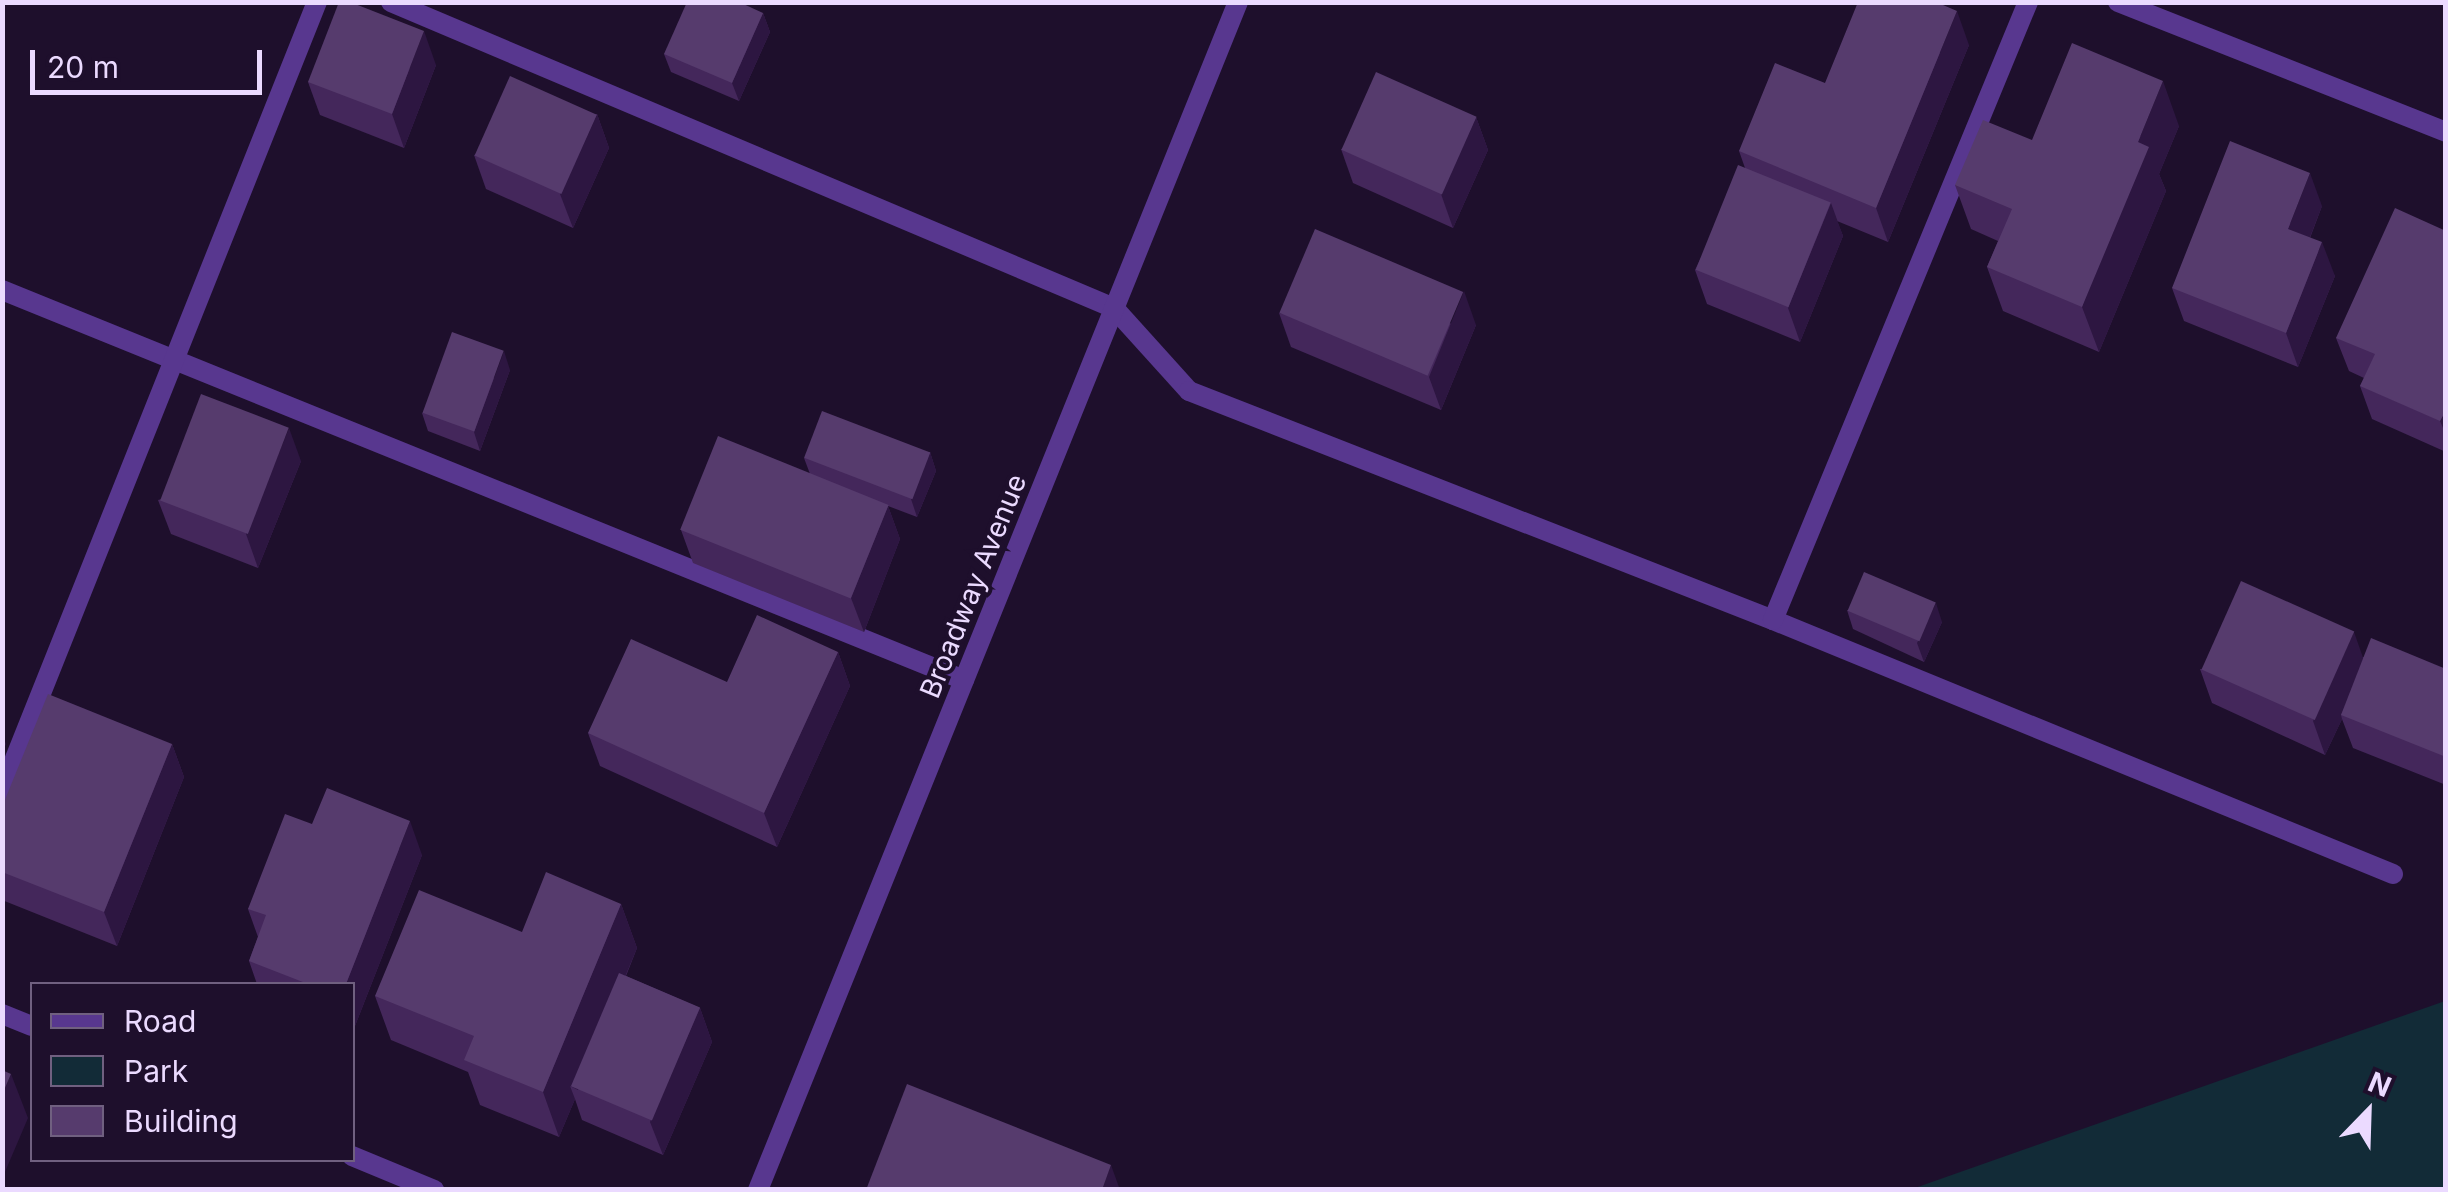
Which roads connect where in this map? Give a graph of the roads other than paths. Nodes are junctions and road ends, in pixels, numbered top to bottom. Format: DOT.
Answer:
graph roads {
  1 [pos="317,2"];
  2 [pos="391,2"];
  3 [pos="1238,2"];
  4 [pos="2028,2"];
  5 [pos="2118,2"];
  6 [pos="2446,132"];
  7 [pos="2,290"];
  8 [pos="1114,308"];
  9 [pos="173,361"];
  10 [pos="1774,620"];
  11 [pos="964,680"];
  12 [pos="2,791"];
  13 [pos="2392,874"];
  14 [pos="2,1014"];
  15 [pos="30,1025"];
  16 [pos="355,1157"];
  17 [pos="434,1190"];
  18 [pos="758,1190"];
  1 -- 9 [label="street"];
  2 -- 8 [label="street"];
  3 -- 8 [label="street, Broadway Avenue"];
  4 -- 10 [label="street"];
  5 -- 6 [label="street"];
  7 -- 9 [label="street"];
  8 -- 10 [label="street"];
  8 -- 11 [label="street, Broadway Avenue"];
  9 -- 11 [label="street"];
  9 -- 12 [label="street"];
  10 -- 13 [label="street"];
  11 -- 18 [label="street, Broadway Avenue"];
  14 -- 15 [label="street"];
  16 -- 17 [label="street"];
}
